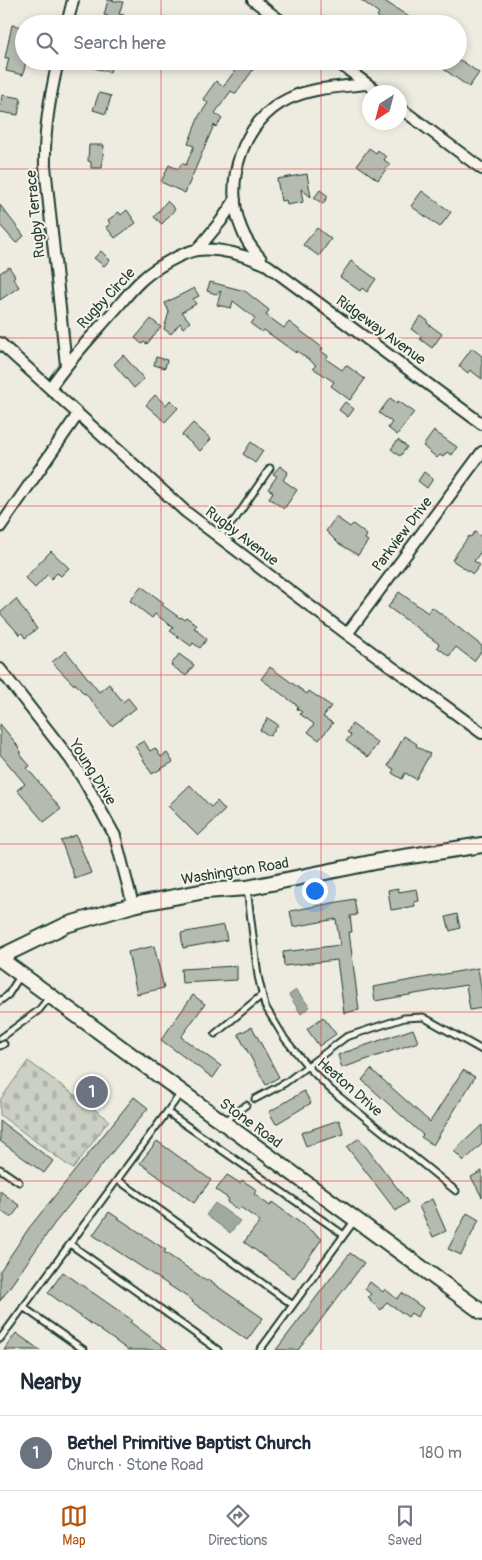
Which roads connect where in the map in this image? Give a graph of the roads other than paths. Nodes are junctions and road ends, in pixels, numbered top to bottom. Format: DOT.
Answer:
graph roads {
  1 [pos="73,0"];
  2 [pos="253,0"];
  3 [pos="69,15"];
  4 [pos="273,15"];
  5 [pos="56,70"];
  6 [pos="348,70"];
  7 [pos="366,84"];
  8 [pos="407,113"];
  9 [pos="482,169"];
  10 [pos="235,200"];
  11 [pos="197,250"];
  12 [pos="260,262"];
  13 [pos="0,343"];
  14 [pos="66,365"];
  15 [pos="50,388"];
  16 [pos="78,414"];
  17 [pos="482,424"];
  18 [pos="482,452"];
  19 [pos="270,468"];
  20 [pos="0,527"];
  21 [pos="219,537"];
  22 [pos="347,634"];
  23 [pos="0,669"];
  24 [pos="482,733"];
  25 [pos="482,845"];
  26 [pos="247,888"];
  27 [pos="133,905"];
  28 [pos="0,958"];
  29 [pos="21,975"];
  30 [pos="262,994"];
  31 [pos="50,996"];
  32 [pos="0,1001"];
  33 [pos="215,1034"];
  34 [pos="1,1038"];
  35 [pos="482,1050"];
  36 [pos="308,1067"];
  37 [pos="182,1092"];
  38 [pos="255,1099"];
  39 [pos="246,1105"];
  40 [pos="167,1112"];
  41 [pos="222,1122"];
  42 [pos="0,1169"];
  43 [pos="118,1180"];
  44 [pos="19,1182"];
  45 [pos="456,1191"];
  46 [pos="355,1220"];
  47 [pos="344,1235"];
  48 [pos="70,1244"];
  49 [pos="293,1305"];
  50 [pos="24,1307"];
  51 [pos="482,1312"];
  52 [pos="0,1338"];
  53 [pos="84,1350"];
  54 [pos="218,1350"];
  55 [pos="260,1350"];
  1 -- 3 [label="street"];
  2 -- 4 [label="street"];
  5 -- 14 [label="street, Rugby Terrace"];
  6 -- 7 [label="street"];
  7 -- 10 [label="street"];
  8 -- 9 [label="street"];
  10 -- 11 [label="street"];
  10 -- 12 [label="street"];
  11 -- 12 [label="street, Rugby Circle"];
  11 -- 14 [label="street, Rugby Circle"];
  12 -- 17 [label="street, Ridgeway Avenue"];
  13 -- 15 [label="street, Rugby Avenue"];
  14 -- 15 [label="street, Rugby Circle"];
  15 -- 16 [label="street, Rugby Avenue"];
  16 -- 20 [label="street"];
  16 -- 21 [label="street, Rugby Avenue"];
  18 -- 22 [label="street, Parkview Drive"];
  19 -- 21 [label="lane"];
  21 -- 22 [label="street, Rugby Avenue"];
  22 -- 24 [label="street, Rugby Avenue"];
  23 -- 27 [label="street, Young Drive"];
  25 -- 26 [label="street, Washington Road"];
  26 -- 27 [label="street, Washington Road"];
  26 -- 30 [label="lane, Heaton Drive"];
  27 -- 28 [label="street, Washington Road"];
  28 -- 29 [label="street, Stone Road"];
  29 -- 31 [label="street, Stone Road"];
  29 -- 32 [label="lane"];
  30 -- 33 [label="lane"];
  30 -- 36 [label="lane, Heaton Drive"];
  31 -- 34 [label="lane"];
  31 -- 37 [label="street, Stone Road"];
  35 -- 36 [label="lane"];
  36 -- 38 [label="lane"];
  36 -- 45 [label="lane, Heaton Drive"];
  37 -- 40 [label="lane"];
  37 -- 41 [label="street, Stone Road"];
  39 -- 41 [label="lane"];
  40 -- 43 [label="lane"];
  40 -- 47 [label="lane"];
  41 -- 46 [label="street, Stone Road"];
  42 -- 44 [label="lane"];
  43 -- 48 [label="lane"];
  43 -- 49 [label="lane"];
  46 -- 47 [label="lane"];
  46 -- 51 [label="street, Stone Road"];
  47 -- 49 [label="lane"];
  48 -- 50 [label="lane"];
  48 -- 54 [label="lane"];
  49 -- 55 [label="lane"];
  50 -- 52 [label="lane"];
  50 -- 53 [label="lane"];
}
